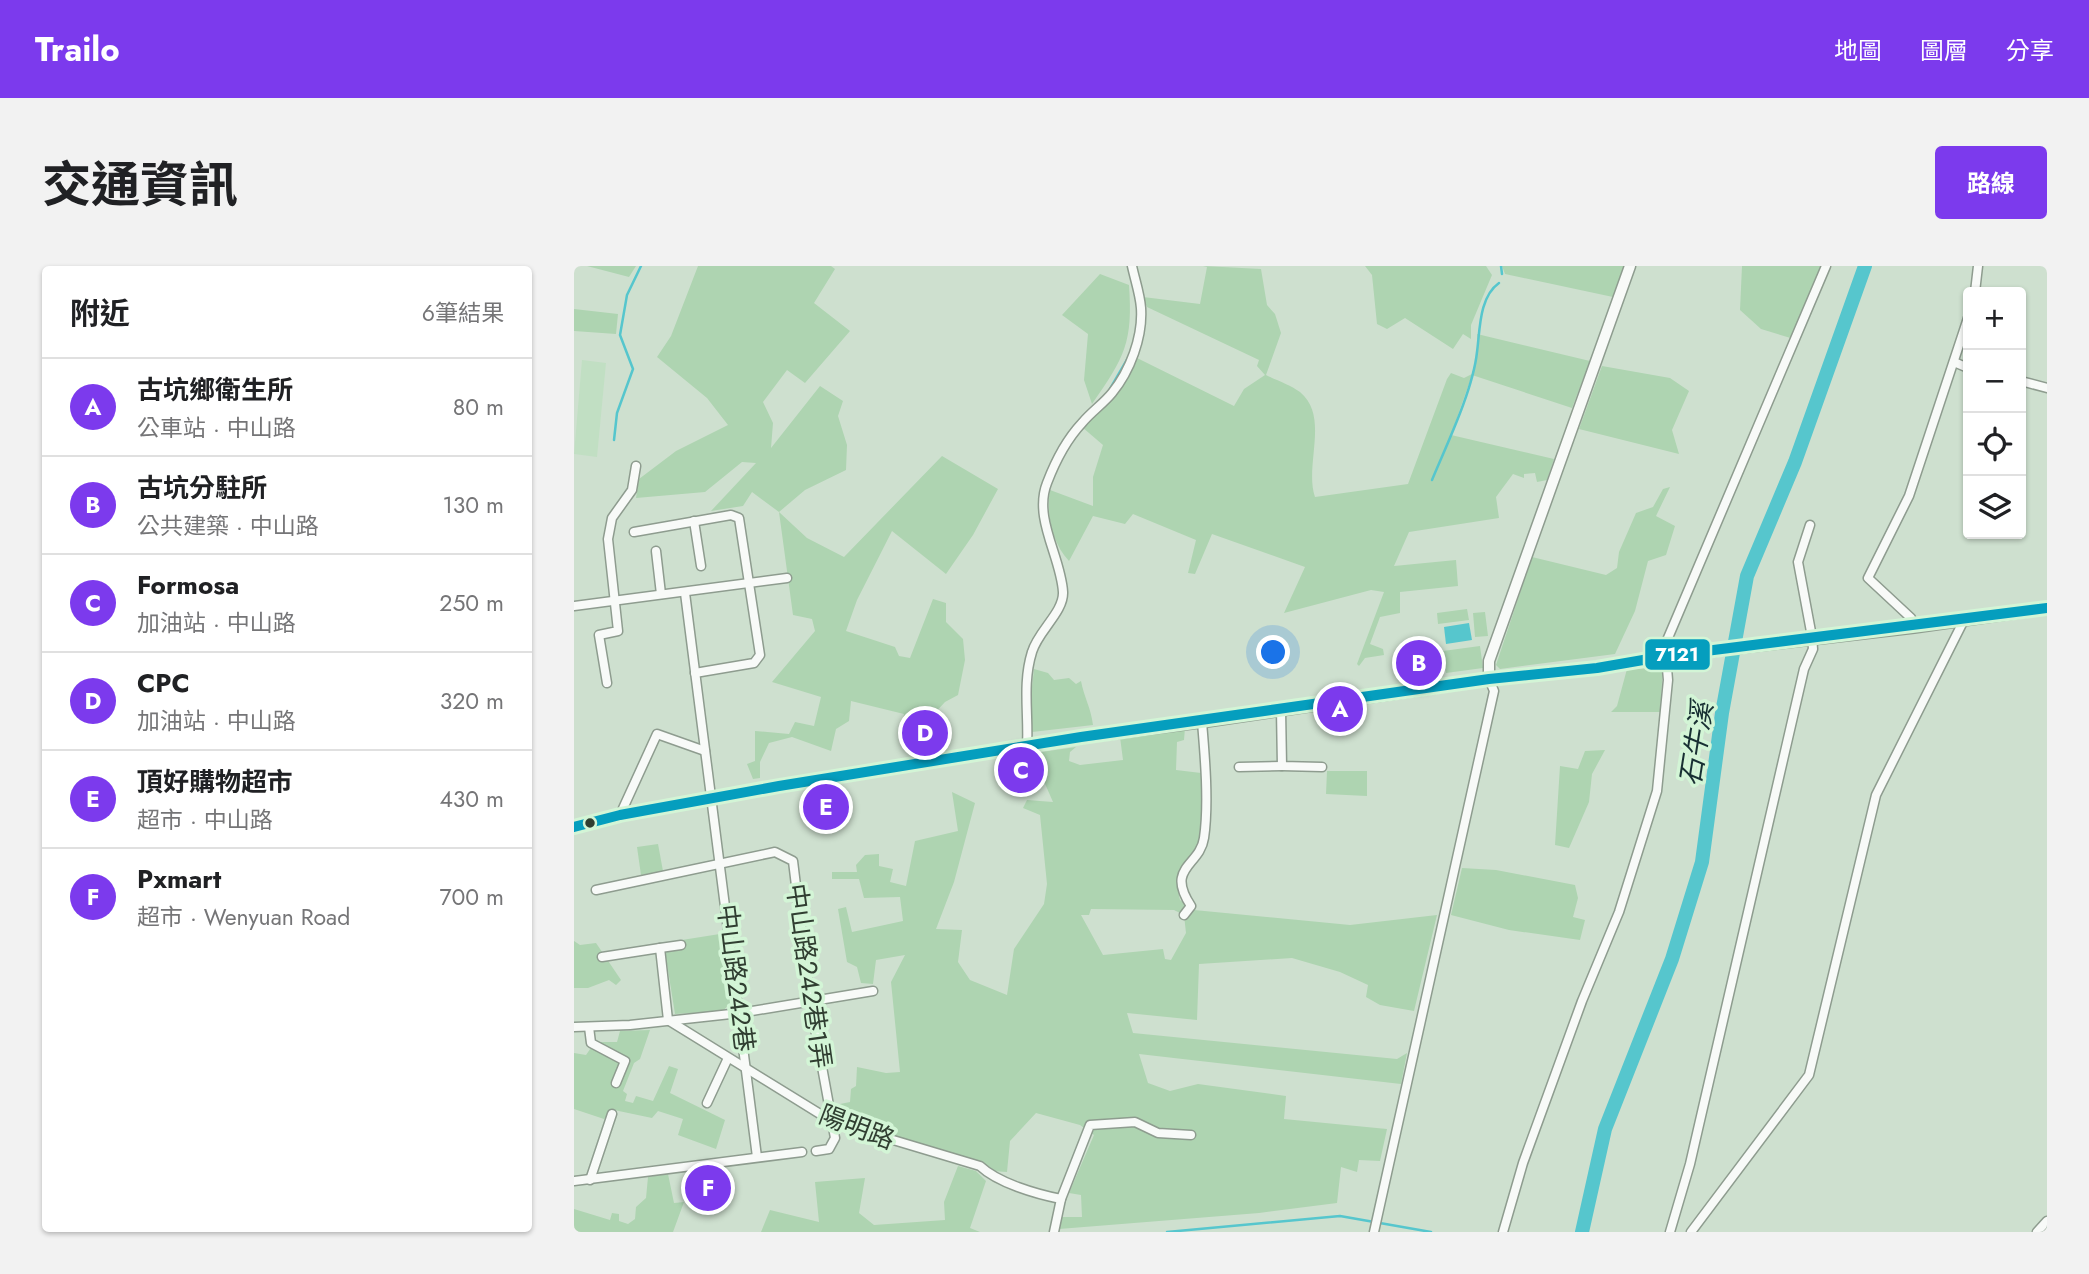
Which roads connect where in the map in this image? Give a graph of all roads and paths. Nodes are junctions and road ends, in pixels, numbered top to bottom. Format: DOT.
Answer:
graph roads {
  1 [pos="1132,266"];
  2 [pos="1630,266"];
  3 [pos="1826,266"];
  4 [pos="1978,266"];
  5 [pos="1976,287"];
  6 [pos="1963,334"];
  7 [pos="1954,362"];
  8 [pos="1963,366"];
  9 [pos="2026,382"];
  10 [pos="2047,388"];
  11 [pos="636,467"];
  12 [pos="694,521"];
  13 [pos="1810,525"];
  14 [pos="634,532"];
  15 [pos="656,551"];
  16 [pos="701,566"];
  17 [pos="787,578"];
  18 [pos="751,584"];
  19 [pos="685,593"];
  20 [pos="661,594"];
  21 [pos="615,600"];
  22 [pos="574,606"];
  23 [pos="2047,608"];
  24 [pos="1965,618"];
  25 [pos="1914,627"];
  26 [pos="1808,638"];
  27 [pos="1666,656"];
  28 [pos="695,673"];
  29 [pos="1489,679"];
  30 [pos="607,683"];
  31 [pos="1281,710"];
  32 [pos="1202,722"];
  33 [pos="1027,747"];
  34 [pos="705,751"];
  35 [pos="1282,766"];
  36 [pos="1239,767"];
  37 [pos="1322,767"];
  38 [pos="713,799"];
  39 [pos="620,815"];
  40 [pos="574,827"];
  41 [pos="722,864"];
  42 [pos="596,890"];
  43 [pos="1184,915"];
  44 [pos="681,945"];
  45 [pos="660,948"];
  46 [pos="602,957"];
  47 [pos="873,991"];
  48 [pos="810,1000"];
  49 [pos="740,1013"];
  50 [pos="668,1020"];
  51 [pos="574,1027"];
  52 [pos="589,1027"];
  53 [pos="728,1058"];
  54 [pos="748,1069"];
  55 [pos="616,1083"];
  56 [pos="707,1103"];
  57 [pos="612,1114"];
  58 [pos="832,1122"];
  59 [pos="1191,1135"];
  60 [pos="816,1151"];
  61 [pos="802,1153"];
  62 [pos="757,1157"];
  63 [pos="590,1180"];
  64 [pos="574,1181"];
  65 [pos="1061,1199"];
  66 [pos="2047,1221"];
  67 [pos="1375,1231"];
  68 [pos="1054,1232"];
  69 [pos="1503,1232"];
  70 [pos="1670,1232"];
  71 [pos="1691,1232"];
  72 [pos="2037,1232"];
  1 -- 33 [label="street"];
  2 -- 29 [label="street"];
  3 -- 27 [label="street"];
  4 -- 5 [label="street"];
  6 -- 7 [label="street"];
  7 -- 8 [label="street"];
  7 -- 25 [label="street"];
  9 -- 10 [label="street"];
  11 -- 21 [label="street"];
  12 -- 14 [label="street"];
  12 -- 16 [label="street"];
  12 -- 18 [label="street"];
  13 -- 26 [label="street"];
  15 -- 20 [label="street"];
  17 -- 18 [label="street"];
  18 -- 19 [label="street"];
  18 -- 28 [label="street"];
  19 -- 20 [label="street"];
  19 -- 28 [label="street, 中山路242巷"];
  20 -- 21 [label="street"];
  21 -- 22 [label="street"];
  21 -- 30 [label="street"];
  23 -- 24 [label="main road"];
  24 -- 25 [label="main road"];
  24 -- 71 [label="street"];
  25 -- 26 [label="main road"];
  26 -- 27 [label="main road"];
  26 -- 70 [label="street"];
  27 -- 29 [label="main road"];
  27 -- 69 [label="street"];
  28 -- 34 [label="street, 中山路242巷"];
  29 -- 31 [label="main road"];
  29 -- 67 [label="street"];
  31 -- 32 [label="main road"];
  31 -- 35 [label="street"];
  32 -- 33 [label="main road"];
  32 -- 43 [label="street"];
  33 -- 38 [label="main road"];
  34 -- 38 [label="street, 中山路242巷"];
  34 -- 39 [label="street"];
  35 -- 36 [label="street"];
  35 -- 37 [label="street"];
  38 -- 39 [label="main road"];
  38 -- 41 [label="street, 中山路242巷"];
  39 -- 40 [label="main road"];
  41 -- 42 [label="street"];
  41 -- 48 [label="street, 中山路242巷1弄"];
  41 -- 49 [label="street, 中山路242巷"];
  44 -- 45 [label="street"];
  45 -- 46 [label="street"];
  45 -- 50 [label="street"];
  47 -- 48 [label="street"];
  48 -- 49 [label="street"];
  48 -- 58 [label="street, 中山路242巷1弄"];
  49 -- 50 [label="street"];
  49 -- 54 [label="street, 中山路242巷"];
  50 -- 52 [label="street"];
  50 -- 53 [label="street, 陽明路"];
  51 -- 52 [label="street"];
  52 -- 55 [label="street"];
  53 -- 54 [label="street, 陽明路"];
  53 -- 56 [label="street"];
  54 -- 58 [label="street, 陽明路"];
  54 -- 62 [label="street, 中山路242巷"];
  57 -- 63 [label="street"];
  58 -- 60 [label="street"];
  58 -- 65 [label="street, 陽明路"];
  59 -- 65 [label="street"];
  61 -- 62 [label="street"];
  62 -- 63 [label="street"];
  63 -- 64 [label="street"];
  65 -- 68 [label="street"];
  66 -- 72 [label="street"];
}
